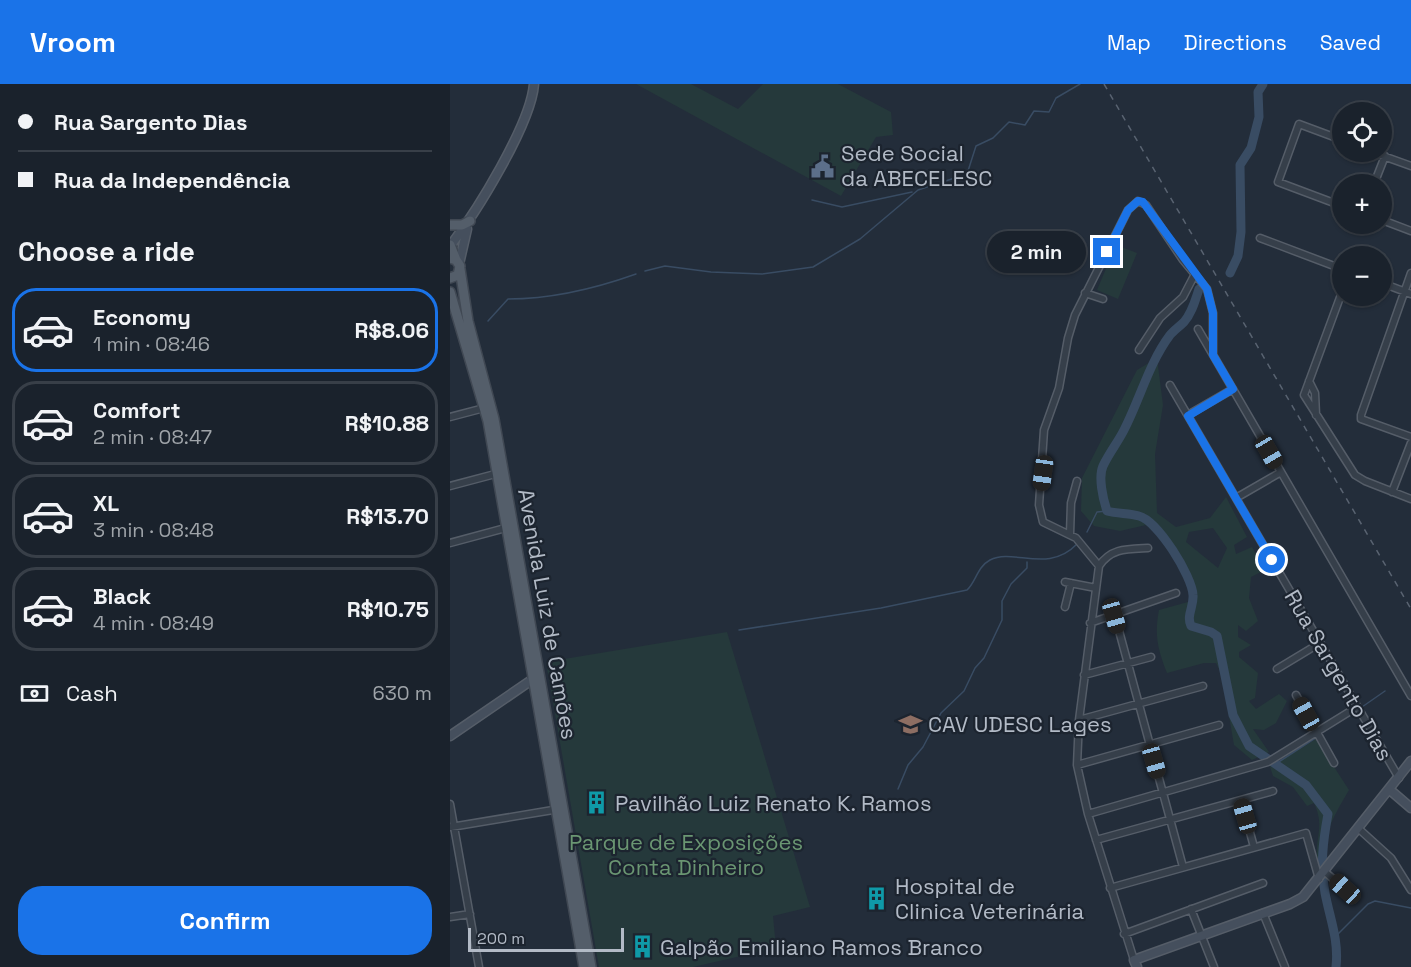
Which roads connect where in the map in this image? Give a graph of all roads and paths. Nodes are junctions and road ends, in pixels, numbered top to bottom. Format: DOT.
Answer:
graph roads {
  1 [pos="534,84"];
  2 [pos="1332,136"];
  3 [pos="1392,159"];
  4 [pos="1411,166"];
  5 [pos="1332,202"];
  6 [pos="470,221"];
  7 [pos="1392,224"];
  8 [pos="450,225"];
  9 [pos="1411,231"];
  10 [pos="1260,238"];
  11 [pos="450,246"];
  12 [pos="456,263"];
  13 [pos="1332,265"];
  14 [pos="1411,273"];
  15 [pos="1195,274"];
  16 [pos="450,278"];
  17 [pos="1392,287"];
  18 [pos="450,292"];
  19 [pos="1408,293"];
  20 [pos="1086,294"];
  21 [pos="1102,299"];
  22 [pos="1337,306"];
  23 [pos="1198,329"];
  24 [pos="1139,350"];
  25 [pos="1213,355"];
  26 [pos="1309,381"];
  27 [pos="1170,385"];
  28 [pos="1233,389"];
  29 [pos="488,407"];
  30 [pos="1188,416"];
  31 [pos="1316,416"];
  32 [pos="450,417"];
  33 [pos="1411,437"];
  34 [pos="1411,443"];
  35 [pos="500,472"];
  36 [pos="1281,472"];
  37 [pos="1077,481"];
  38 [pos="450,486"];
  39 [pos="1392,492"];
  40 [pos="1236,498"];
  41 [pos="1411,499"];
  42 [pos="510,527"];
  43 [pos="1071,534"];
  44 [pos="450,543"];
  45 [pos="1148,548"];
  46 [pos="1099,566"];
  47 [pos="1096,588"];
  48 [pos="1176,593"];
  49 [pos="1065,607"];
  50 [pos="1114,616"];
  51 [pos="1090,623"];
  52 [pos="1320,643"];
  53 [pos="1151,657"];
  54 [pos="1127,663"];
  55 [pos="1277,669"];
  56 [pos="1084,675"];
  57 [pos="536,677"];
  58 [pos="1203,686"];
  59 [pos="1296,694"];
  60 [pos="1411,696"];
  61 [pos="1138,703"];
  62 [pos="1357,707"];
  63 [pos="1079,720"];
  64 [pos="1219,726"];
  65 [pos="1317,733"];
  66 [pos="450,736"];
  67 [pos="1150,745"];
  68 [pos="1411,761"];
  69 [pos="1334,764"];
  70 [pos="1077,765"];
  71 [pos="1399,778"];
  72 [pos="1390,790"];
  73 [pos="1273,791"];
  74 [pos="1163,793"];
  75 [pos="1241,800"];
  76 [pos="450,804"];
  77 [pos="1411,808"];
  78 [pos="559,809"];
  79 [pos="1088,814"];
  80 [pos="1170,819"];
  81 [pos="452,827"];
  82 [pos="1359,829"];
  83 [pos="1096,840"];
  84 [pos="1254,847"];
  85 [pos="1183,867"];
  86 [pos="1322,876"];
  87 [pos="1263,883"];
  88 [pos="1110,888"];
  89 [pos="1345,889"];
  90 [pos="1411,890"];
  91 [pos="1191,909"];
  92 [pos="1263,913"];
  93 [pos="470,914"];
  94 [pos="450,917"];
  95 [pos="1124,934"];
  96 [pos="1201,935"];
  97 [pos="1135,964"];
  98 [pos="479,967"];
  99 [pos="584,967"];
  100 [pos="591,967"];
  101 [pos="1214,967"];
  102 [pos="1285,967"];
  1 -- 6 [label="main road"];
  2 -- 5 [label="street"];
  3 -- 4 [label="street"];
  6 -- 8 [label="main road"];
  6 -- 11 [label="main road"];
  6 -- 12 [label="main road"];
  7 -- 9 [label="street"];
  10 -- 13 [label="street"];
  11 -- 12 [label="main road, Avenida Luiz de Camões"];
  12 -- 16 [label="main road"];
  12 -- 29 [label="main road, Avenida Luiz de Camões"];
  14 -- 19 [label="street"];
  15 -- 20 [label="street"];
  15 -- 24 [label="street"];
  15 -- 25 [label="street"];
  17 -- 19 [label="street"];
  18 -- 29 [label="main road, Avenida Luiz de Camões"];
  19 -- 33 [label="street"];
  20 -- 21 [label="street"];
  20 -- 43 [label="street"];
  22 -- 26 [label="street"];
  23 -- 25 [label="street"];
  25 -- 28 [label="street"];
  26 -- 31 [label="street"];
  26 -- 31 [label="street"];
  27 -- 30 [label="street, Rua Sargento Dias"];
  28 -- 30 [label="street"];
  28 -- 36 [label="street"];
  29 -- 32 [label="street"];
  29 -- 35 [label="main road, Avenida Luiz de Camões"];
  30 -- 40 [label="street, Rua Sargento Dias"];
  31 -- 39 [label="street"];
  34 -- 39 [label="street"];
  35 -- 38 [label="street"];
  35 -- 42 [label="main road, Avenida Luiz de Camões"];
  36 -- 40 [label="street"];
  36 -- 60 [label="street"];
  37 -- 43 [label="street"];
  39 -- 41 [label="street"];
  40 -- 52 [label="street, Rua Sargento Dias"];
  42 -- 44 [label="street"];
  42 -- 57 [label="main road, Avenida Luiz de Camões"];
  43 -- 46 [label="street"];
  45 -- 46 [label="street"];
  46 -- 47 [label="street"];
  47 -- 49 [label="street"];
  47 -- 51 [label="street"];
  48 -- 50 [label="street"];
  50 -- 51 [label="street"];
  50 -- 54 [label="street"];
  51 -- 56 [label="street"];
  52 -- 55 [label="street"];
  52 -- 62 [label="street, Rua Sargento Dias"];
  53 -- 54 [label="street"];
  54 -- 56 [label="street"];
  54 -- 61 [label="street"];
  56 -- 63 [label="street"];
  57 -- 66 [label="main road"];
  57 -- 78 [label="main road, Avenida Luiz de Camões"];
  58 -- 61 [label="street"];
  59 -- 65 [label="street"];
  61 -- 63 [label="street"];
  61 -- 67 [label="street"];
  62 -- 65 [label="street"];
  62 -- 71 [label="street, Rua Sargento Dias"];
  63 -- 70 [label="street"];
  64 -- 67 [label="street"];
  65 -- 69 [label="street"];
  65 -- 74 [label="street"];
  67 -- 70 [label="street"];
  67 -- 74 [label="street"];
  68 -- 71 [label="main road"];
  70 -- 79 [label="street"];
  71 -- 72 [label="main road"];
  72 -- 77 [label="main road"];
  72 -- 82 [label="main road"];
  73 -- 75 [label="street"];
  74 -- 79 [label="street"];
  74 -- 80 [label="street"];
  75 -- 80 [label="street"];
  75 -- 84 [label="street"];
  76 -- 81 [label="street"];
  78 -- 81 [label="street"];
  78 -- 99 [label="main road, Avenida Luiz de Camões"];
  78 -- 100 [label="main road, Avenida Luiz de Camões"];
  79 -- 83 [label="street"];
  80 -- 83 [label="street"];
  80 -- 85 [label="street"];
  81 -- 93 [label="street"];
  82 -- 86 [label="main road"];
  82 -- 90 [label="street"];
  83 -- 88 [label="street"];
  84 -- 85 [label="street"];
  84 -- 86 [label="street"];
  85 -- 88 [label="street"];
  86 -- 89 [label="street"];
  86 -- 92 [label="main road"];
  87 -- 91 [label="street"];
  88 -- 95 [label="street"];
  91 -- 95 [label="street"];
  91 -- 96 [label="street"];
  92 -- 96 [label="main road"];
  92 -- 102 [label="street"];
  93 -- 94 [label="street"];
  93 -- 98 [label="street"];
  95 -- 97 [label="street"];
  96 -- 97 [label="main road"];
  96 -- 101 [label="street"];
}
